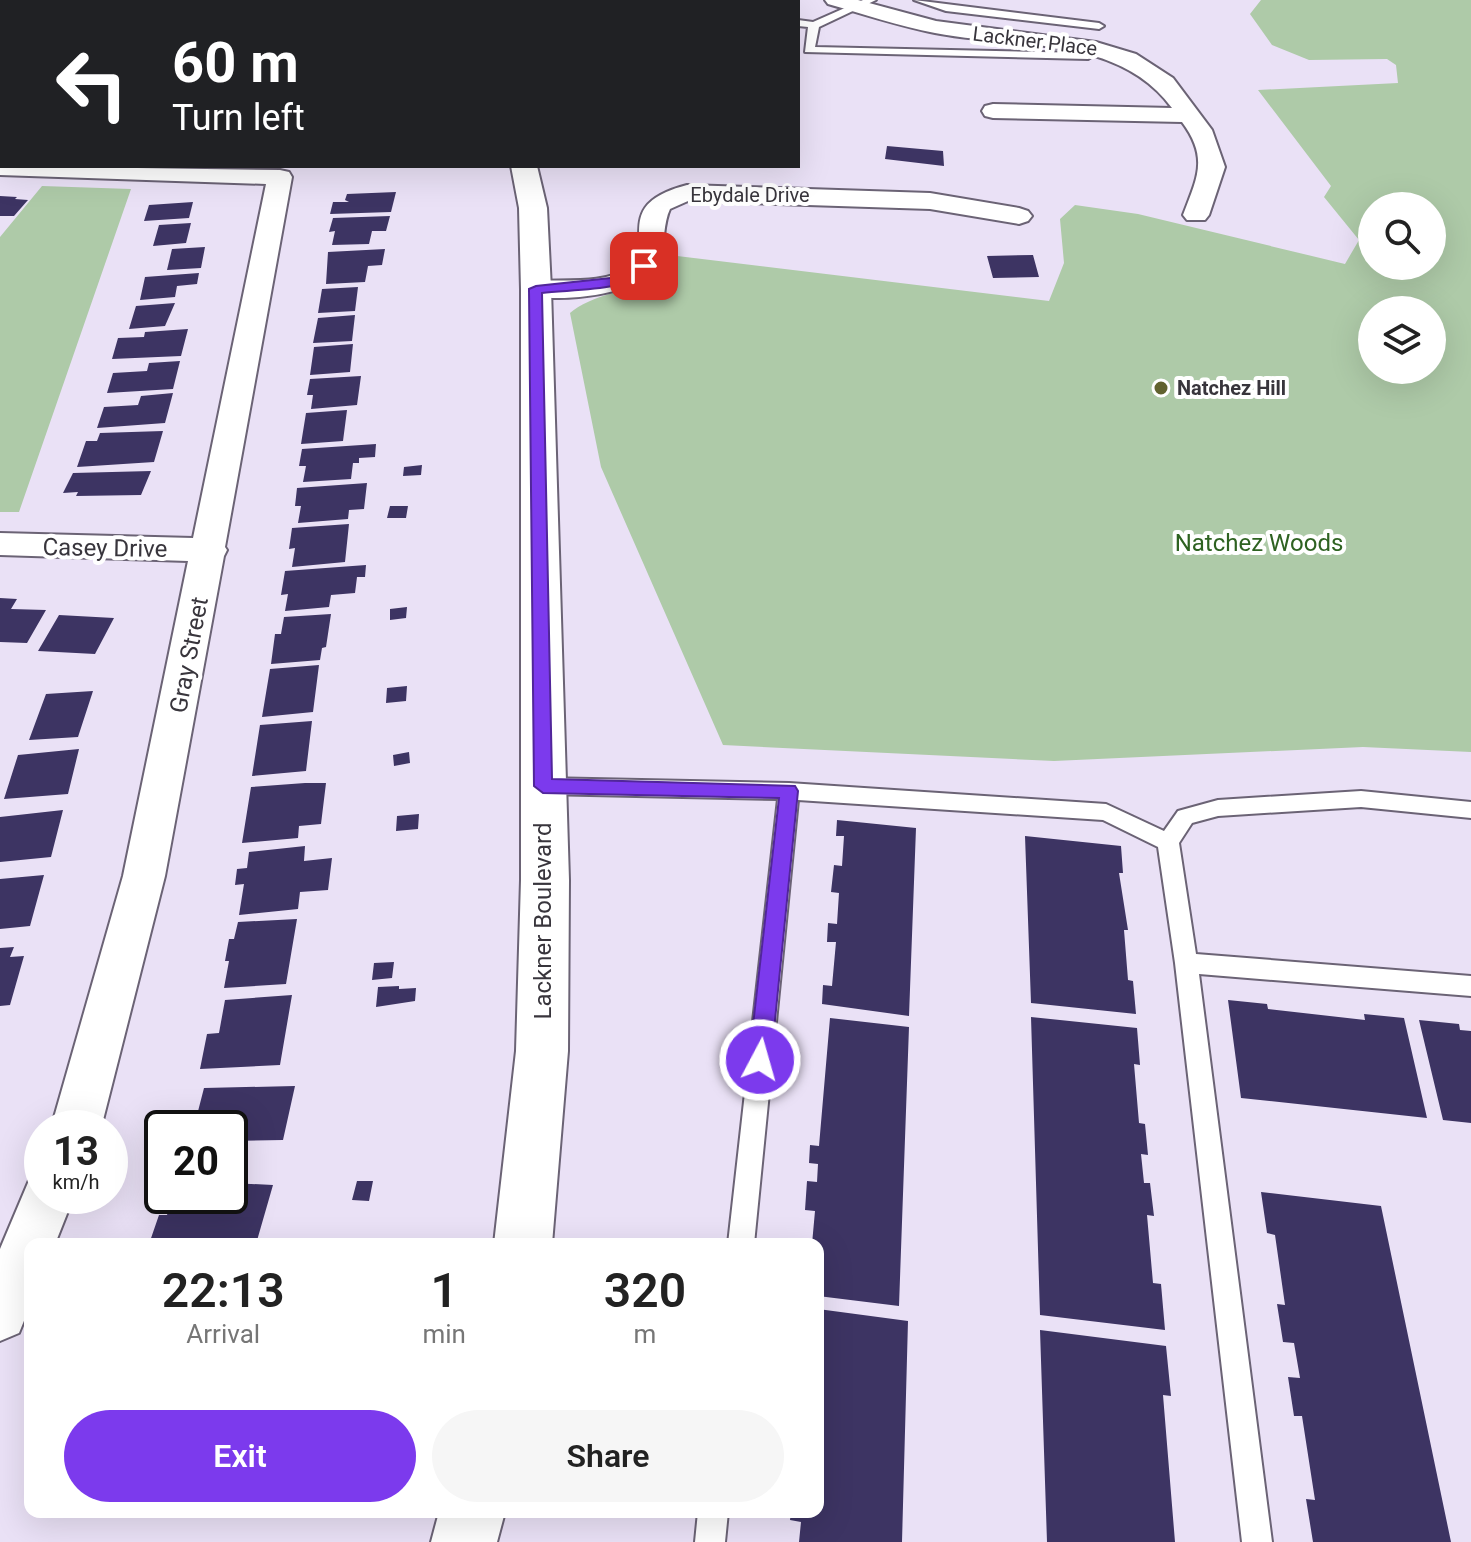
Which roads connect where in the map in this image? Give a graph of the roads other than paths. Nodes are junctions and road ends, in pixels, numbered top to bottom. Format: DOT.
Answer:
graph roads {
  1 [pos="919,0"];
  2 [pos="857,2"];
  3 [pos="800,23"];
  4 [pos="814,25"];
  5 [pos="1099,26"];
  6 [pos="1018,46"];
  7 [pos="1088,56"];
  8 [pos="993,111"];
  9 [pos="1190,115"];
  10 [pos="0,168"];
  11 [pos="524,168"];
  12 [pos="1196,215"];
  13 [pos="1019,216"];
  14 [pos="536,289"];
  15 [pos="0,544"];
  16 [pos="210,550"];
  17 [pos="543,786"];
  18 [pos="789,791"];
  19 [pos="1471,810"];
  20 [pos="1168,842"];
  21 [pos="1186,963"];
  22 [pos="1471,986"];
  23 [pos="81,1110"];
  24 [pos="41,1214"];
  25 [pos="31,1238"];
  26 [pos="524,1238"];
  27 [pos="742,1238"];
  28 [pos="24,1255"];
  29 [pos="0,1314"];
  30 [pos="470,1518"];
  31 [pos="712,1518"];
  32 [pos="464,1542"];
  33 [pos="710,1542"];
  34 [pos="1257,1542"];
  1 -- 5 [label="lane"];
  2 -- 4 [label="lane"];
  2 -- 6 [label="street, Lackner Place"];
  3 -- 4 [label="lane"];
  4 -- 6 [label="lane"];
  6 -- 7 [label="lane"];
  6 -- 9 [label="street, Lackner Place"];
  8 -- 9 [label="street"];
  9 -- 12 [label="street, Lackner Place"];
  10 -- 16 [label="street, Gray Street"];
  11 -- 14 [label="main road, Lackner Boulevard"];
  13 -- 14 [label="street, Ebydale Drive"];
  14 -- 17 [label="main road, Lackner Boulevard"];
  15 -- 16 [label="street, Casey Drive"];
  16 -- 23 [label="street, Gray Street"];
  17 -- 18 [label="lane"];
  17 -- 26 [label="main road, Lackner Boulevard"];
  18 -- 20 [label="lane"];
  18 -- 27 [label="lane"];
  19 -- 20 [label="lane"];
  20 -- 21 [label="lane"];
  21 -- 22 [label="lane"];
  21 -- 34 [label="lane"];
  24 -- 25 [label="street"];
  28 -- 29 [label="street"];
  30 -- 32 [label="main road"];
  31 -- 33 [label="lane"];
}
